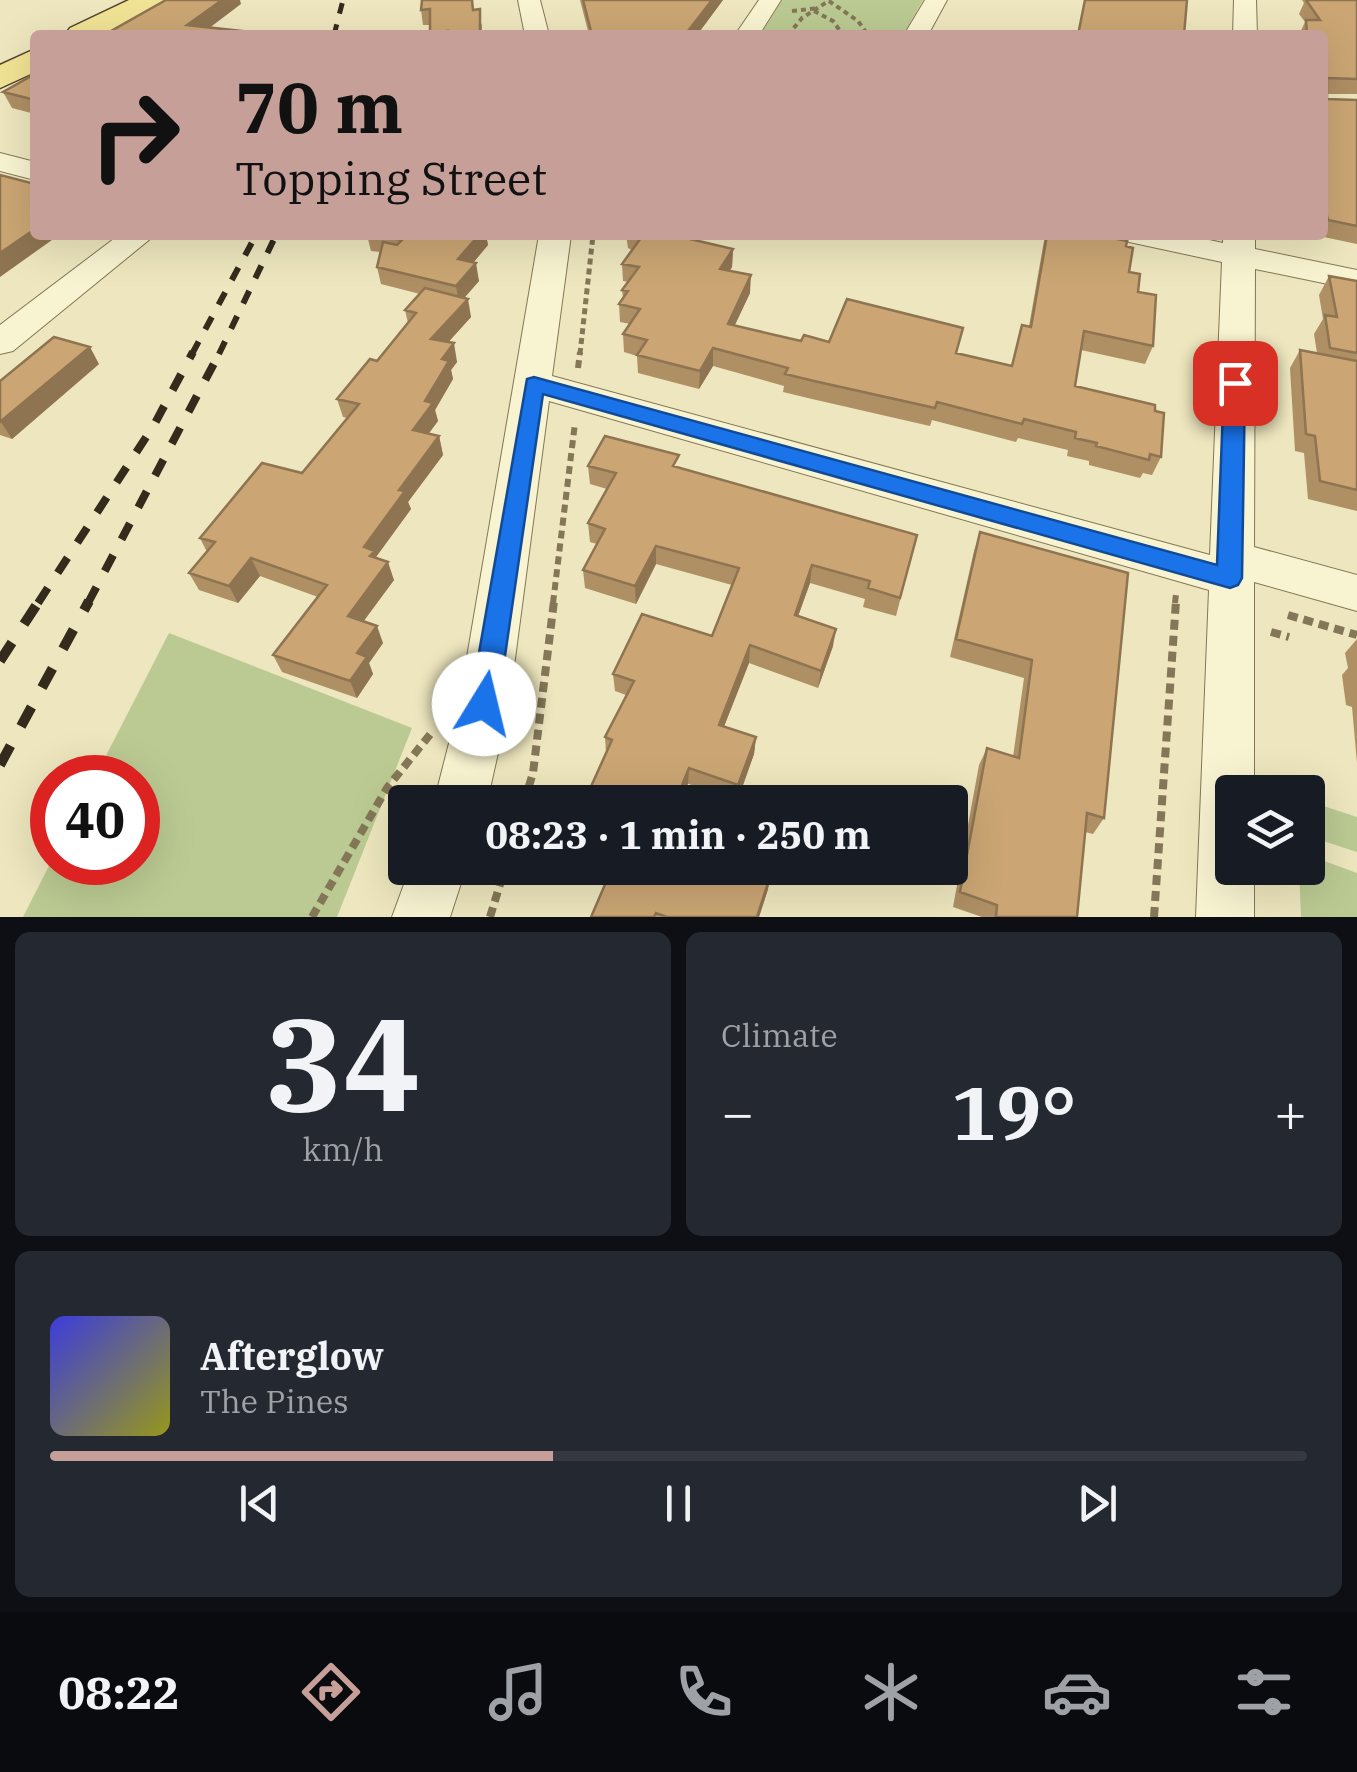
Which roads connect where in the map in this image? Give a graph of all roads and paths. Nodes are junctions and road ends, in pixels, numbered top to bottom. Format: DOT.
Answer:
graph roads {
  1 [pos="139,0"];
  2 [pos="153,0"];
  3 [pos="529,0"];
  4 [pos="770,0"];
  5 [pos="830,0"];
  6 [pos="936,0"];
  7 [pos="1245,0"];
  8 [pos="814,11"];
  9 [pos="94,28"];
  10 [pos="536,30"];
  11 [pos="750,30"];
  12 [pos="791,30"];
  13 [pos="838,30"];
  14 [pos="864,30"];
  15 [pos="919,30"];
  16 [pos="1244,30"];
  17 [pos="30,62"];
  18 [pos="0,78"];
  19 [pos="0,162"];
  20 [pos="30,170"];
  21 [pos="134,240"];
  22 [pos="556,240"];
  23 [pos="592,240"];
  24 [pos="1185,240"];
  25 [pos="1239,246"];
  26 [pos="1357,280"];
  27 [pos="0,343"];
  28 [pos="556,380"];
  29 [pos="575,422"];
  30 [pos="1176,563"];
  31 [pos="1230,568"];
  32 [pos="1357,594"];
  33 [pos="1288,615"];
  34 [pos="1357,634"];
  35 [pos="484,704"];
  36 [pos="464,785"];
  37 [pos="529,785"];
  38 [pos="432,885"];
  39 [pos="500,885"];
  40 [pos="312,917"];
  41 [pos="421,917"];
  42 [pos="490,917"];
  43 [pos="1154,917"];
  44 [pos="1225,917"];
  1 -- 9 [label="main road"];
  2 -- 9 [label="main road"];
  3 -- 10 [label="street"];
  4 -- 11 [label="street"];
  5 -- 8 [label="path"];
  5 -- 14 [label="path"];
  6 -- 15 [label="street"];
  7 -- 16 [label="street"];
  8 -- 12 [label="path"];
  8 -- 13 [label="path"];
  17 -- 18 [label="main road"];
  19 -- 20 [label="street"];
  21 -- 27 [label="street"];
  22 -- 28 [label="street"];
  23 -- 28 [label="path"];
  24 -- 25 [label="street"];
  25 -- 26 [label="street"];
  25 -- 31 [label="street"];
  28 -- 30 [label="street"];
  28 -- 35 [label="street"];
  29 -- 37 [label="path"];
  30 -- 31 [label="street"];
  30 -- 43 [label="path"];
  31 -- 32 [label="street"];
  31 -- 44 [label="street"];
  33 -- 34 [label="path"];
  35 -- 36 [label="street"];
  35 -- 40 [label="path"];
  38 -- 41 [label="street"];
  39 -- 42 [label="path"];
}
